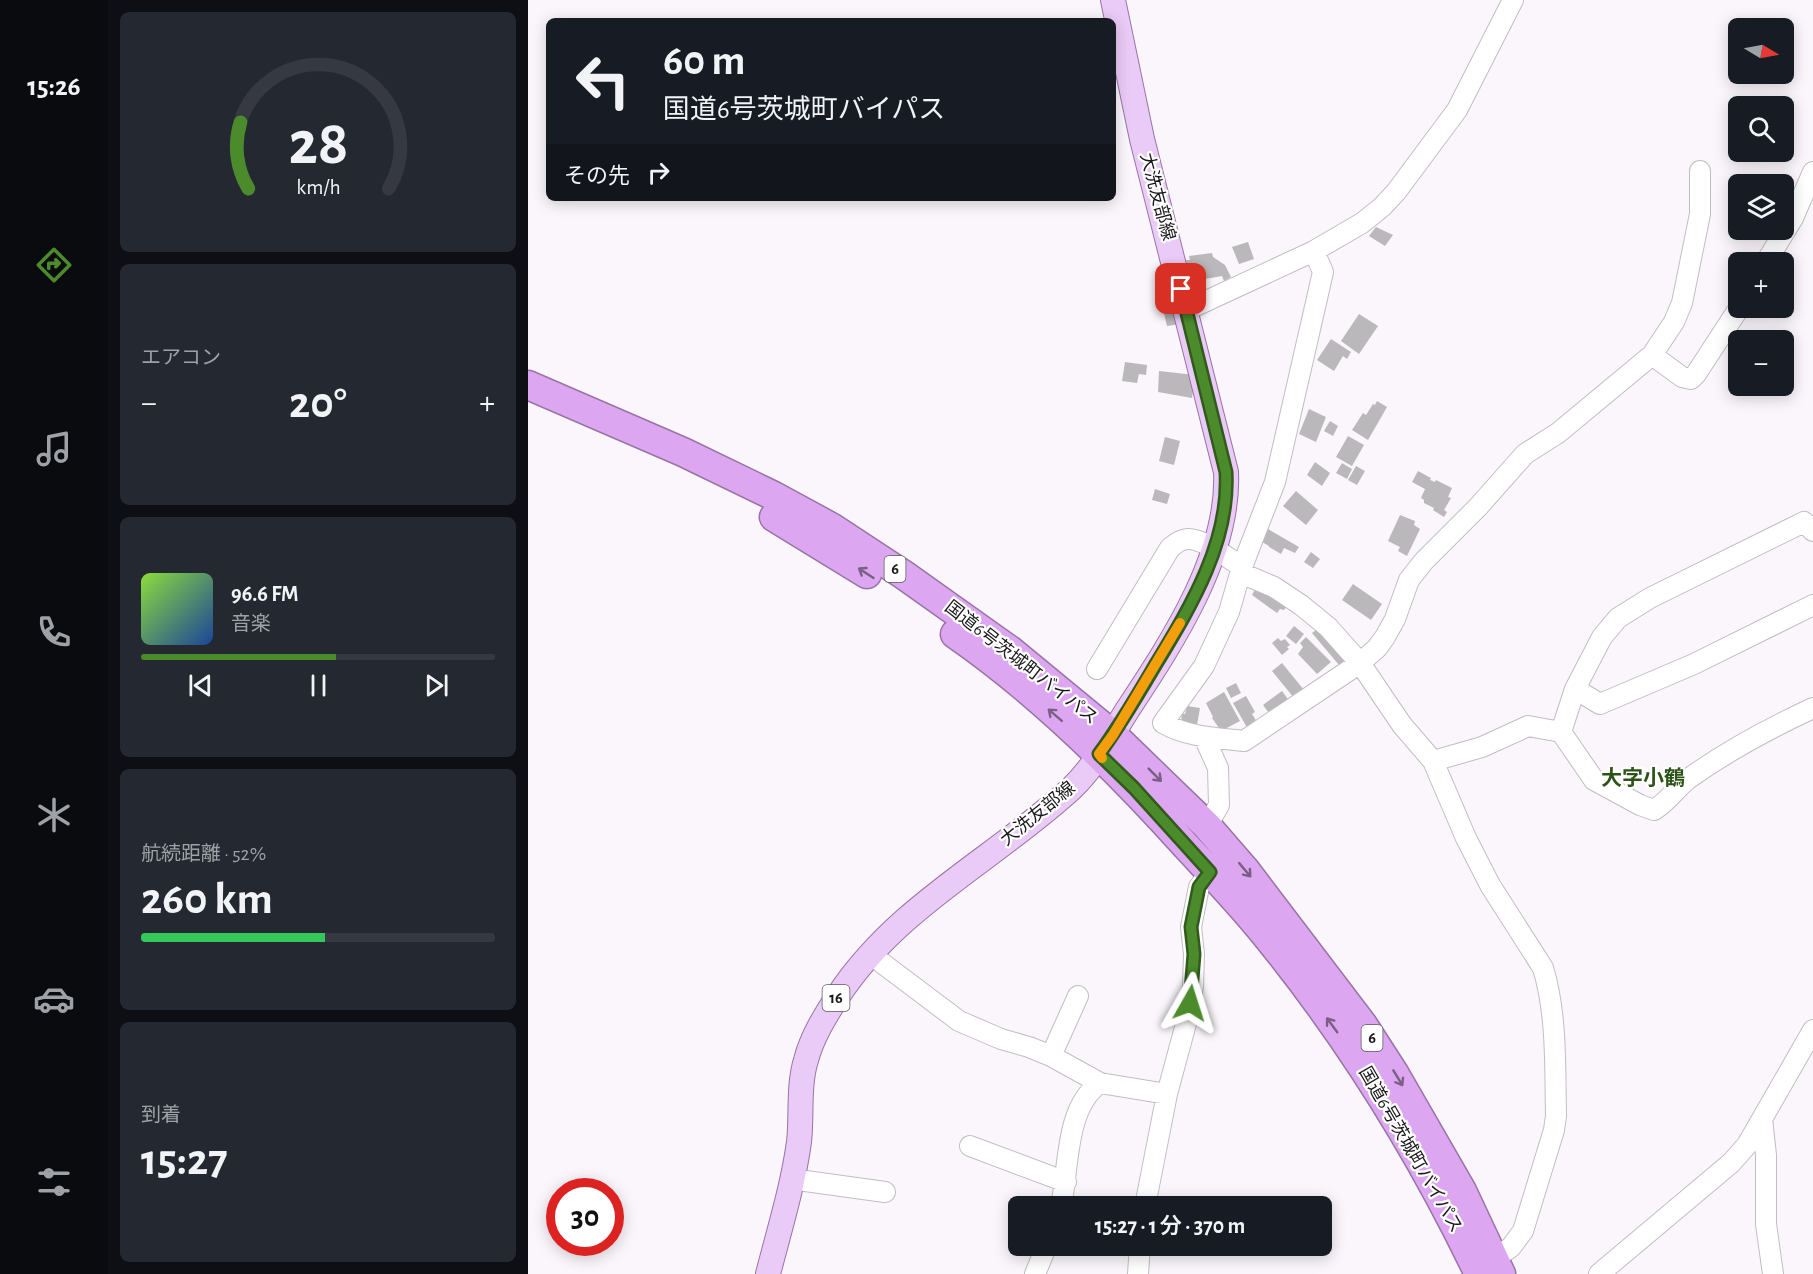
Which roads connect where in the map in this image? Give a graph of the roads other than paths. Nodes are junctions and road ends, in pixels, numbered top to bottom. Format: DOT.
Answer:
graph roads {
  1 [pos="1113,0"];
  2 [pos="1513,0"];
  3 [pos="1700,171"];
  4 [pos="1813,172"];
  5 [pos="1314,250"];
  6 [pos="1772,252"];
  7 [pos="1187,310"];
  8 [pos="1732,318"];
  9 [pos="1652,355"];
  10 [pos="528,387"];
  11 [pos="1813,531"];
  12 [pos="1214,549"];
  13 [pos="1242,570"];
  14 [pos="1813,605"];
  15 [pos="1360,663"];
  16 [pos="1097,669"];
  17 [pos="1575,689"];
  18 [pos="1813,708"];
  19 [pos="1561,732"];
  20 [pos="1204,737"];
  21 [pos="1244,741"];
  22 [pos="1106,745"];
  23 [pos="1433,761"];
  24 [pos="1218,768"];
  25 [pos="1207,826"];
  26 [pos="1210,872"];
  27 [pos="870,954"];
  28 [pos="1078,996"];
  29 [pos="1813,1030"];
  30 [pos="1051,1056"];
  31 [pos="1100,1083"];
  32 [pos="1167,1094"];
  33 [pos="1762,1119"];
  34 [pos="970,1146"];
  35 [pos="791,1179"];
  36 [pos="1066,1182"];
  37 [pos="885,1192"];
  38 [pos="1063,1196"];
  39 [pos="1147,1196"];
  40 [pos="1042,1256"];
  41 [pos="1139,1256"];
  42 [pos="1484,1270"];
  43 [pos="768,1274"];
  44 [pos="1035,1274"];
  45 [pos="1138,1274"];
  46 [pos="1599,1274"];
  47 [pos="1773,1274"];
  1 -- 7 [label="main road, 大洗友部線 / 16"];
  2 -- 5 [label="street"];
  3 -- 9 [label="street"];
  4 -- 6 [label="street"];
  5 -- 7 [label="street"];
  5 -- 13 [label="street"];
  7 -- 12 [label="main road, 大洗友部線 / 16"];
  8 -- 9 [label="street"];
  9 -- 15 [label="street"];
  10 -- 22 [label="highway, 国道6号茨城町バイパス / 6"];
  11 -- 17 [label="street"];
  12 -- 13 [label="street"];
  12 -- 16 [label="street"];
  12 -- 22 [label="main road, 大洗友部線 / 16"];
  13 -- 15 [label="street"];
  13 -- 20 [label="street"];
  14 -- 17 [label="street"];
  15 -- 21 [label="street"];
  15 -- 23 [label="street"];
  17 -- 19 [label="street"];
  18 -- 19 [label="street"];
  19 -- 23 [label="street"];
  20 -- 21 [label="street"];
  20 -- 24 [label="street"];
  21 -- 24 [label="street"];
  22 -- 25 [label="highway, 国道6号茨城町バイパス / 6, one-way"];
  22 -- 26 [label="highway, 国道6号茨城町バイパス"];
  22 -- 27 [label="main road, 大洗友部線 / 16"];
  23 -- 42 [label="street"];
  24 -- 25 [label="street"];
  25 -- 42 [label="highway, 国道6号茨城町バイパス / 6, one-way"];
  26 -- 32 [label="street"];
  42 -- 26 [label="highway, 国道6号茨城町バイパス, one-way"];
  27 -- 30 [label="street"];
  27 -- 35 [label="main road, 大洗友部線 / 16"];
  28 -- 30 [label="street"];
  29 -- 33 [label="street"];
  30 -- 31 [label="street"];
  31 -- 32 [label="street"];
  31 -- 36 [label="street"];
  32 -- 39 [label="street"];
  33 -- 46 [label="street"];
  33 -- 47 [label="street"];
  34 -- 36 [label="street"];
  35 -- 37 [label="street"];
  35 -- 43 [label="main road, 大洗友部線 / 16"];
  36 -- 38 [label="street"];
  40 -- 44 [label="street"];
  41 -- 45 [label="street"];
}
